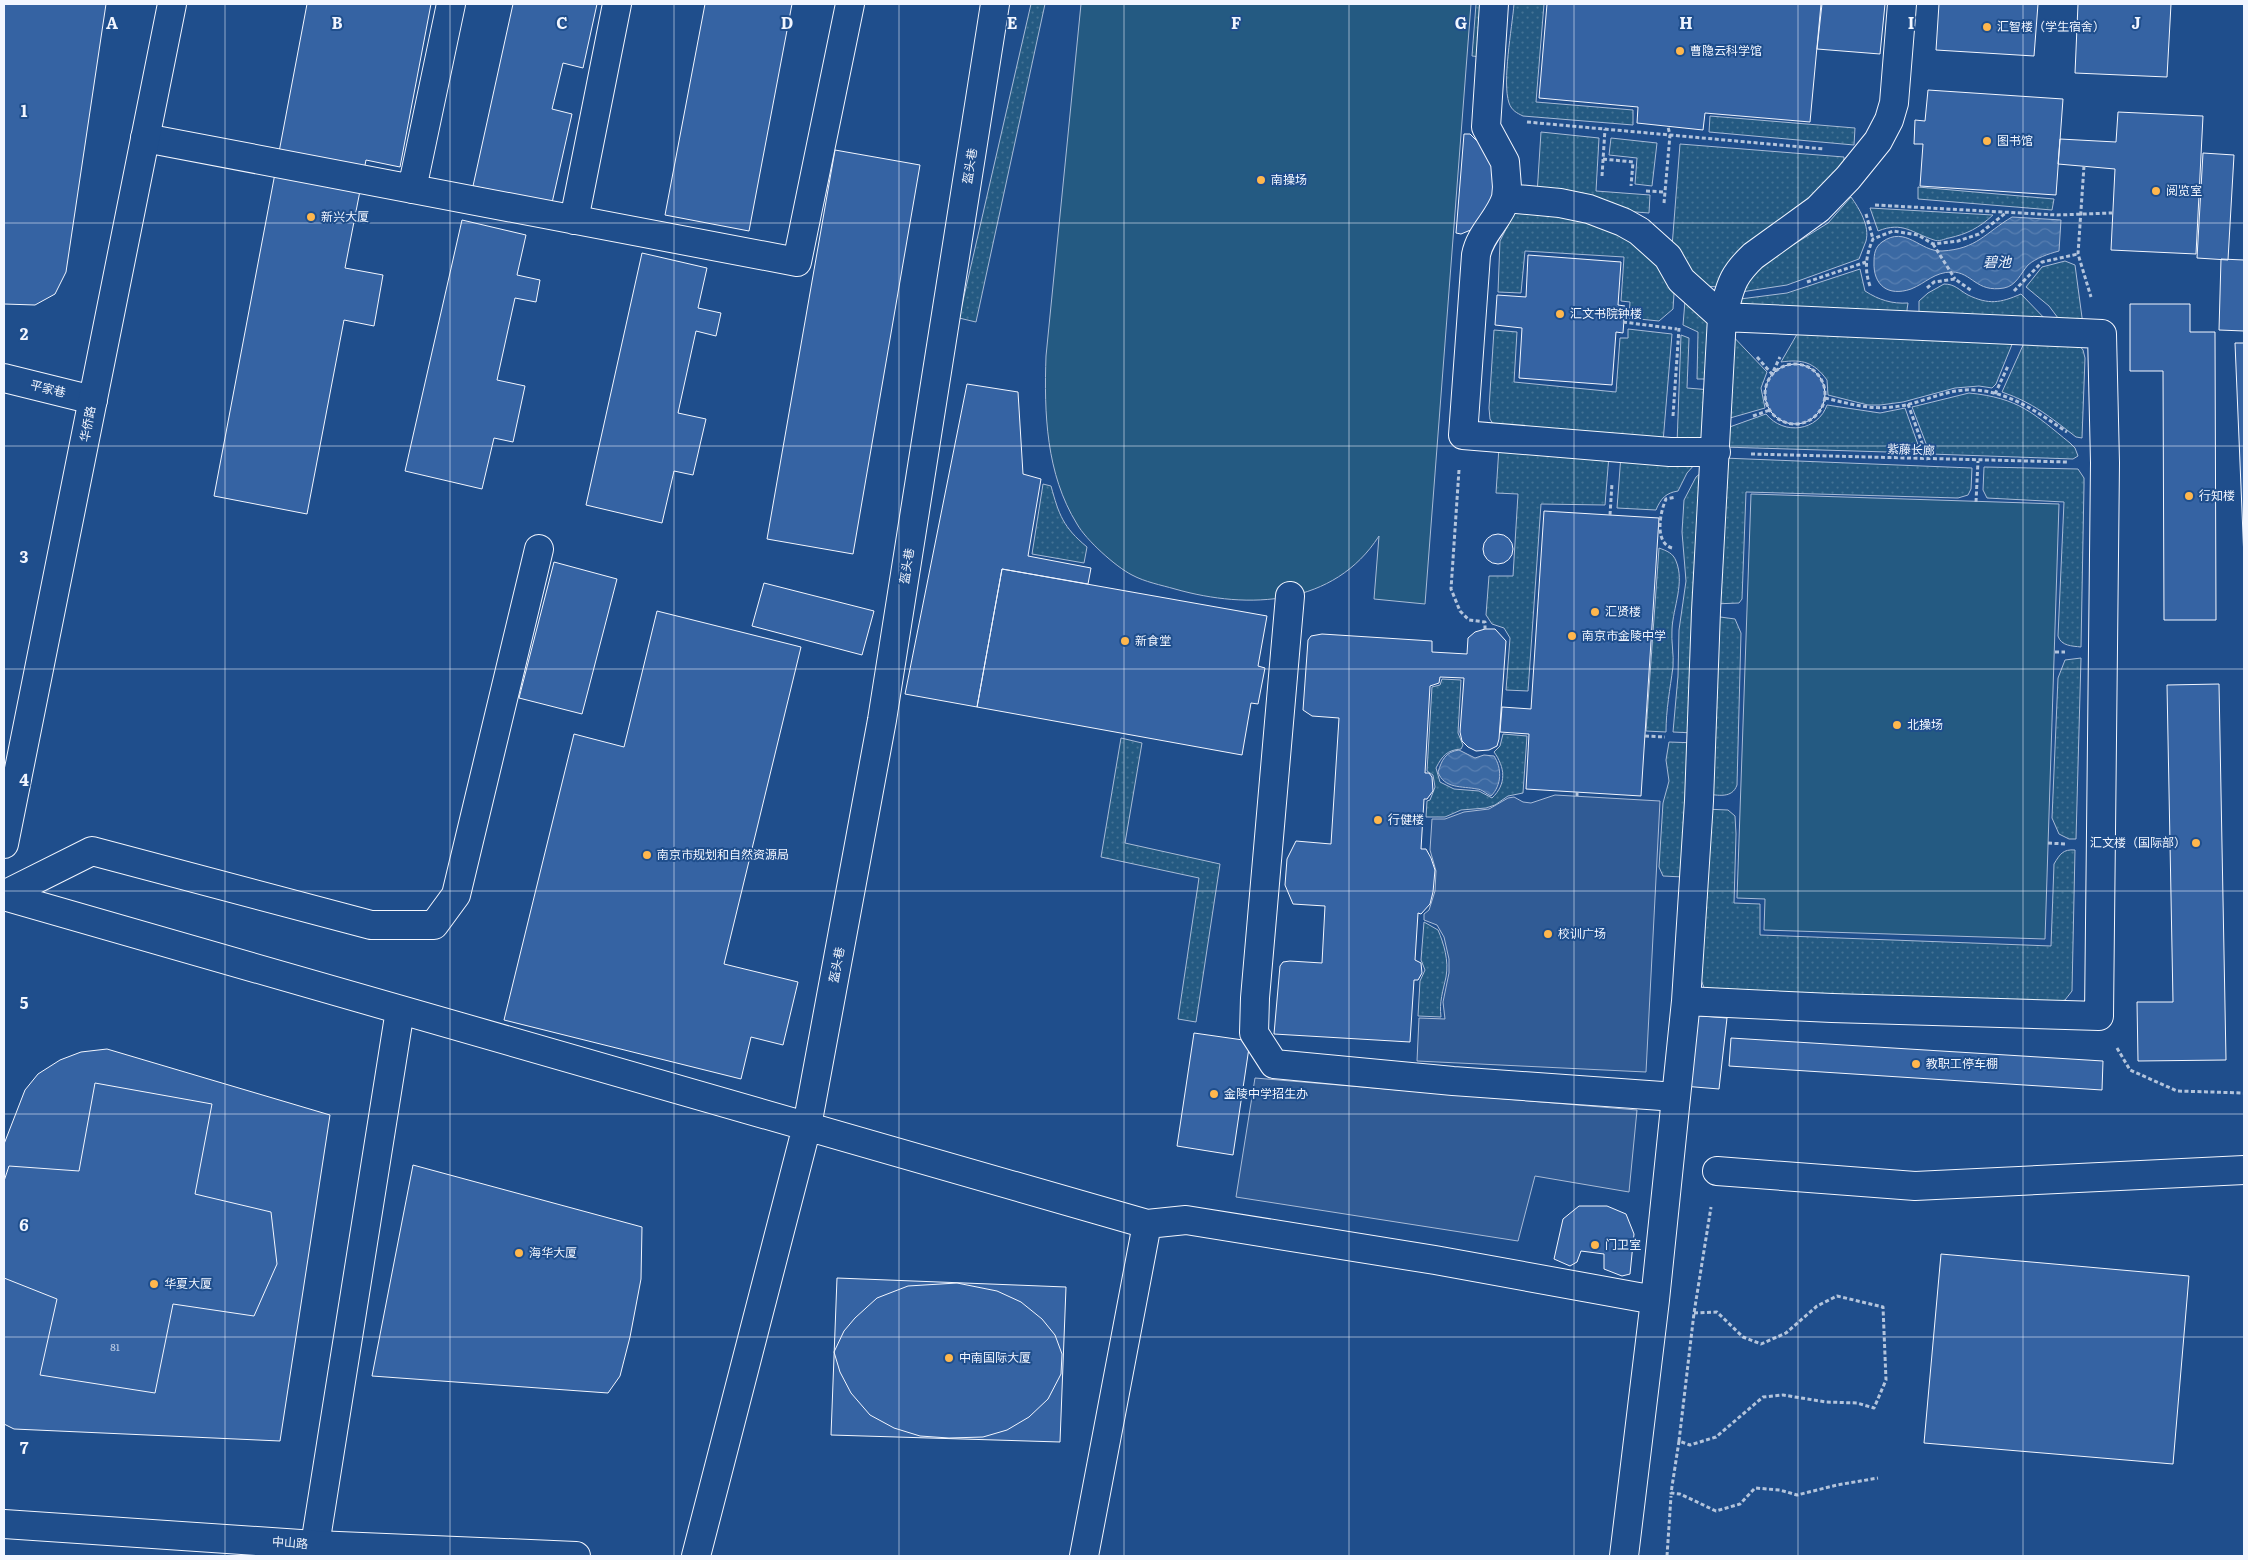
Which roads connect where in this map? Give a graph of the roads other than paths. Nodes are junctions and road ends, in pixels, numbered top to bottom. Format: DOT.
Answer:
graph roads {
  1 [pos="172,4"];
  2 [pos="451,4"];
  3 [pos="617,4"];
  4 [pos="850,4"];
  5 [pos="996,4"];
  6 [pos="1494,4"];
  7 [pos="1902,4"];
  8 [pos="145,138"];
  9 [pos="412,189"];
  10 [pos="1506,198"];
  11 [pos="574,220"];
  12 [pos="1722,317"];
  13 [pos="4,378"];
  14 [pos="93,400"];
  15 [pos="1716,452"];
  16 [pos="538,549"];
  17 [pos="1290,596"];
  18 [pos="4,844"];
  19 [pos="4,896"];
  20 [pos="1686,1001"];
  21 [pos="400,1010"];
  22 [pos="1676,1097"];
  23 [pos="807,1126"];
  24 [pos="2244,1170"];
  25 [pos="1717,1171"];
  26 [pos="1147,1224"];
  27 [pos="1655,1300"];
  28 [pos="4,1524"];
  29 [pos="315,1545"];
  30 [pos="576,1556"];
  31 [pos="696,1556"];
  32 [pos="1084,1556"];
  33 [pos="1624,1556"];
  1 -- 8 [label="street, 华侨路"];
  2 -- 9 [label="street"];
  3 -- 11 [label="street"];
  4 -- 11 [label="street"];
  5 -- 23 [label="street, 盔头巷"];
  6 -- 10 [label="street"];
  7 -- 12 [label="street"];
  8 -- 9 [label="street"];
  8 -- 14 [label="street, 华侨路"];
  9 -- 11 [label="street"];
  10 -- 12 [label="street"];
  10 -- 15 [label="street"];
  12 -- 15 [label="street"];
  12 -- 20 [label="street"];
  13 -- 14 [label="street, 平家巷"];
  14 -- 18 [label="street, 华侨路"];
  15 -- 20 [label="street"];
  16 -- 19 [label="street"];
  17 -- 22 [label="street"];
  19 -- 21 [label="street"];
  20 -- 22 [label="street"];
  21 -- 23 [label="street"];
  21 -- 29 [label="street"];
  22 -- 27 [label="street"];
  23 -- 26 [label="street"];
  23 -- 31 [label="street, 盔头巷"];
  24 -- 25 [label="street"];
  26 -- 27 [label="street"];
  26 -- 32 [label="street"];
  27 -- 33 [label="street"];
  28 -- 29 [label="street, 中山路"];
  29 -- 30 [label="street, 中山路"];
}
